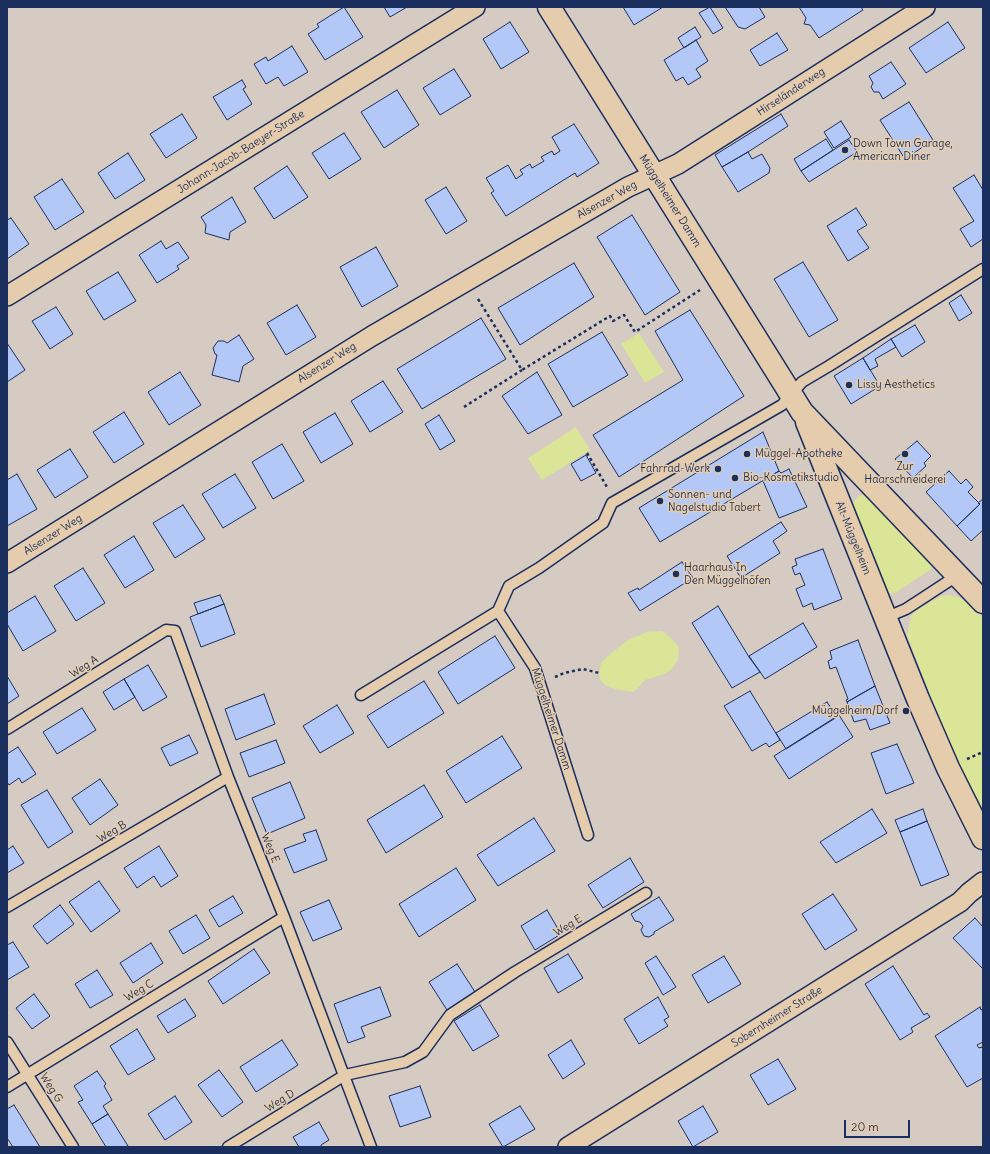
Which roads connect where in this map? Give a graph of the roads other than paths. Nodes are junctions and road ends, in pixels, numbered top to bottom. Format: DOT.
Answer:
graph roads {
  1 [pos="476,7"];
  2 [pos="549,7"];
  3 [pos="925,7"];
  4 [pos="655,175"];
  5 [pos="983,269"];
  6 [pos="7,296"];
  7 [pos="797,403"];
  8 [pos="7,563"];
  9 [pos="958,575"];
  10 [pos="983,602"];
  11 [pos="498,610"];
  12 [pos="885,618"];
  13 [pos="174,631"];
  14 [pos="361,695"];
  15 [pos="7,729"];
  16 [pos="228,777"];
  17 [pos="588,835"];
  18 [pos="983,838"];
  19 [pos="983,882"];
  20 [pos="646,893"];
  21 [pos="7,907"];
  22 [pos="284,917"];
  23 [pos="7,1042"];
  24 [pos="28,1074"];
  25 [pos="345,1075"];
  26 [pos="7,1087"];
  27 [pos="73,1147"];
  28 [pos="228,1147"];
  29 [pos="371,1147"];
  30 [pos="568,1147"];
  1 -- 6 [label="street, Johann-Jacob-Baeyer-Straße"];
  2 -- 4 [label="main road, Müggelheimer Damm"];
  3 -- 4 [label="street, Hirseländerweg"];
  4 -- 7 [label="main road, Müggelheimer Damm"];
  4 -- 8 [label="street, Alsenzer Weg"];
  5 -- 7 [label="lane"];
  7 -- 9 [label="main road"];
  7 -- 11 [label="lane"];
  7 -- 12 [label="main road, Alt-Müggelheim"];
  9 -- 10 [label="main road"];
  9 -- 12 [label="lane"];
  11 -- 14 [label="lane"];
  11 -- 17 [label="lane, Müggelheimer Damm"];
  12 -- 18 [label="main road, Alt-Müggelheim"];
  13 -- 15 [label="lane, Weg A"];
  13 -- 16 [label="lane, Weg E"];
  16 -- 21 [label="lane, Weg B"];
  16 -- 22 [label="lane, Weg E"];
  19 -- 30 [label="street, Sobernheimer Straße"];
  20 -- 25 [label="lane, Weg E"];
  22 -- 24 [label="lane, Weg C"];
  22 -- 25 [label="lane, Weg E"];
  23 -- 24 [label="lane, Weg G"];
  24 -- 26 [label="lane, Weg C"];
  24 -- 27 [label="lane, Weg G"];
  25 -- 28 [label="lane, Weg D"];
  25 -- 29 [label="lane, Weg E"];
}
